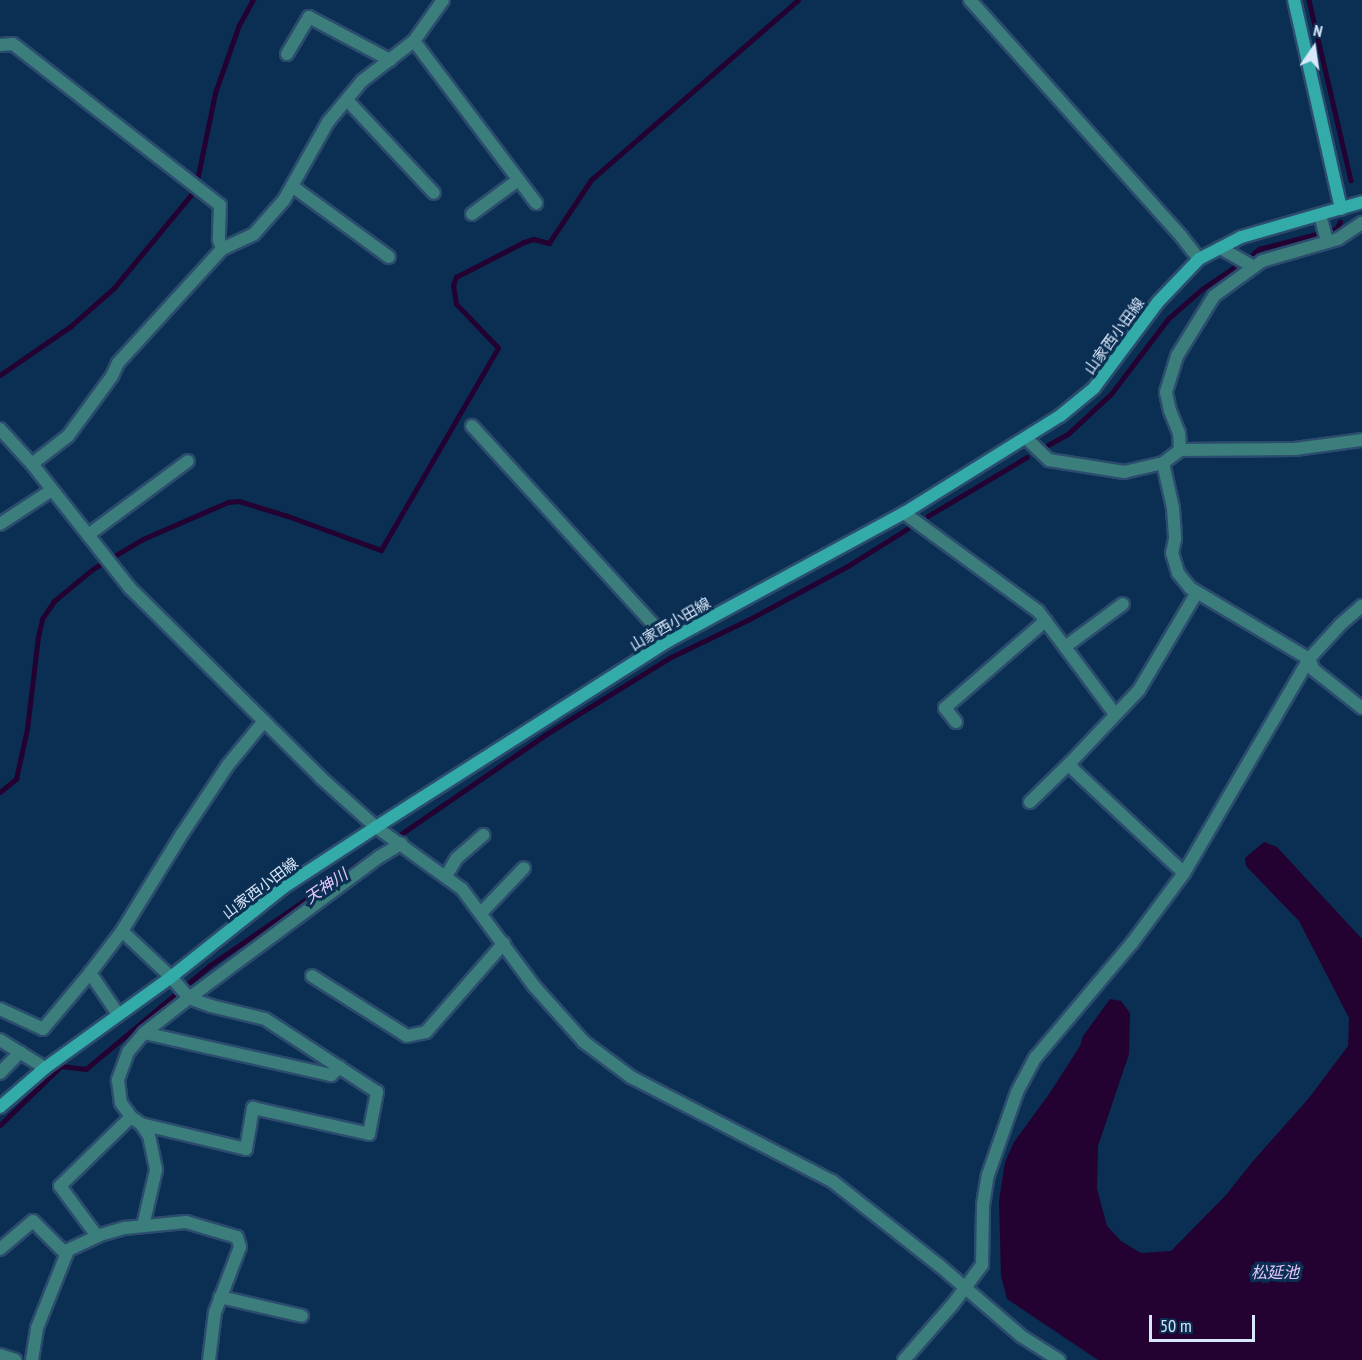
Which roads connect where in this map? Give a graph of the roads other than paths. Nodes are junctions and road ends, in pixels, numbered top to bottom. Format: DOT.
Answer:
graph roads {
  1 [pos="443,0"];
  2 [pos="969,0"];
  3 [pos="1294,0"];
  4 [pos="414,41"];
  5 [pos="0,45"];
  6 [pos="287,54"];
  7 [pos="390,60"];
  8 [pos="347,99"];
  9 [pos="518,180"];
  10 [pos="292,186"];
  11 [pos="434,193"];
  12 [pos="1362,202"];
  13 [pos="536,203"];
  14 [pos="1341,209"];
  15 [pos="472,214"];
  16 [pos="1320,215"];
  17 [pos="1362,223"];
  18 [pos="1327,242"];
  19 [pos="1220,248"];
  20 [pos="222,249"];
  21 [pos="389,257"];
  22 [pos="1198,260"];
  23 [pos="1254,267"];
  24 [pos="472,426"];
  25 [pos="0,429"];
  26 [pos="1026,438"];
  27 [pos="1362,440"];
  28 [pos="1180,450"];
  29 [pos="188,461"];
  30 [pos="1163,463"];
  31 [pos="32,464"];
  32 [pos="52,490"];
  33 [pos="904,513"];
  34 [pos="0,524"];
  35 [pos="88,535"];
  36 [pos="1196,594"];
  37 [pos="1123,604"];
  38 [pos="1362,606"];
  39 [pos="1045,621"];
  40 [pos="668,641"];
  41 [pos="1065,647"];
  42 [pos="1309,659"];
  43 [pos="1362,708"];
  44 [pos="1115,714"];
  45 [pos="264,721"];
  46 [pos="956,722"];
  47 [pos="1070,763"];
  48 [pos="1030,802"];
  49 [pos="376,827"];
  50 [pos="483,835"];
  51 [pos="401,844"];
  52 [pos="524,868"];
  53 [pos="1184,873"];
  54 [pos="446,876"];
  55 [pos="481,913"];
  56 [pos="122,931"];
  57 [pos="504,943"];
  58 [pos="90,973"];
  59 [pos="312,976"];
  60 [pos="171,977"];
  61 [pos="189,998"];
  62 [pos="0,1009"];
  63 [pos="118,1014"];
  64 [pos="144,1033"];
  65 [pos="0,1040"];
  66 [pos="20,1052"];
  67 [pos="340,1067"];
  68 [pos="45,1068"];
  69 [pos="0,1074"];
  70 [pos="0,1107"];
  71 [pos="136,1120"];
  72 [pos="142,1226"];
  73 [pos="97,1236"];
  74 [pos="0,1249"];
  75 [pos="66,1254"];
  76 [pos="962,1288"];
  77 [pos="220,1297"];
  78 [pos="303,1316"];
  79 [pos="0,1355"];
  80 [pos="15,1360"];
  81 [pos="32,1360"];
  82 [pos="209,1360"];
  83 [pos="904,1360"];
  84 [pos="1059,1360"];
  1 -- 4 [label="street"];
  2 -- 22 [label="street"];
  3 -- 14 [label="main road"];
  4 -- 7 [label="street"];
  4 -- 9 [label="street"];
  5 -- 20 [label="street"];
  6 -- 7 [label="street"];
  7 -- 8 [label="street"];
  8 -- 10 [label="street"];
  8 -- 11 [label="street"];
  9 -- 13 [label="street"];
  9 -- 15 [label="street"];
  10 -- 20 [label="street"];
  10 -- 21 [label="street"];
  12 -- 14 [label="main road, 山家西小田線"];
  14 -- 16 [label="main road, 山家西小田線"];
  16 -- 18 [label="street"];
  16 -- 19 [label="main road, 山家西小田線"];
  17 -- 18 [label="street"];
  18 -- 23 [label="street"];
  19 -- 22 [label="main road, 山家西小田線"];
  19 -- 23 [label="street"];
  20 -- 31 [label="street"];
  22 -- 26 [label="main road, 山家西小田線"];
  23 -- 28 [label="street"];
  24 -- 40 [label="street"];
  25 -- 31 [label="street"];
  26 -- 30 [label="street"];
  26 -- 33 [label="main road, 山家西小田線"];
  27 -- 28 [label="street"];
  28 -- 30 [label="street"];
  29 -- 35 [label="street"];
  30 -- 36 [label="street"];
  31 -- 32 [label="street"];
  32 -- 34 [label="street"];
  32 -- 35 [label="street"];
  33 -- 39 [label="street"];
  33 -- 40 [label="main road, 山家西小田線"];
  35 -- 45 [label="street"];
  36 -- 42 [label="street"];
  36 -- 44 [label="street"];
  37 -- 41 [label="street"];
  38 -- 42 [label="street"];
  39 -- 41 [label="street"];
  39 -- 46 [label="street"];
  40 -- 49 [label="main road, 山家西小田線"];
  41 -- 44 [label="street"];
  42 -- 43 [label="street"];
  42 -- 53 [label="street"];
  44 -- 47 [label="street"];
  45 -- 49 [label="street"];
  45 -- 56 [label="street"];
  47 -- 48 [label="street"];
  47 -- 53 [label="street"];
  49 -- 51 [label="street"];
  49 -- 60 [label="main road, 山家西小田線"];
  50 -- 54 [label="street"];
  51 -- 54 [label="street"];
  51 -- 61 [label="street"];
  52 -- 55 [label="street"];
  53 -- 76 [label="street"];
  54 -- 55 [label="street"];
  55 -- 57 [label="street"];
  56 -- 58 [label="street"];
  56 -- 60 [label="street"];
  57 -- 59 [label="street"];
  57 -- 76 [label="street"];
  58 -- 62 [label="street"];
  58 -- 63 [label="street"];
  60 -- 61 [label="street"];
  60 -- 63 [label="main road, 山家西小田線"];
  61 -- 64 [label="street"];
  61 -- 67 [label="street"];
  63 -- 68 [label="main road, 山家西小田線"];
  64 -- 67 [label="street"];
  64 -- 71 [label="street"];
  65 -- 66 [label="street"];
  66 -- 68 [label="street"];
  66 -- 69 [label="street"];
  67 -- 71 [label="street"];
  68 -- 70 [label="main road, 山家西小田線"];
  71 -- 72 [label="street"];
  71 -- 73 [label="street"];
  72 -- 73 [label="street"];
  72 -- 77 [label="street"];
  73 -- 75 [label="street"];
  74 -- 75 [label="street"];
  75 -- 81 [label="street"];
  76 -- 83 [label="street"];
  76 -- 84 [label="street"];
  77 -- 78 [label="street"];
  77 -- 82 [label="street"];
  79 -- 80 [label="street"];
}
